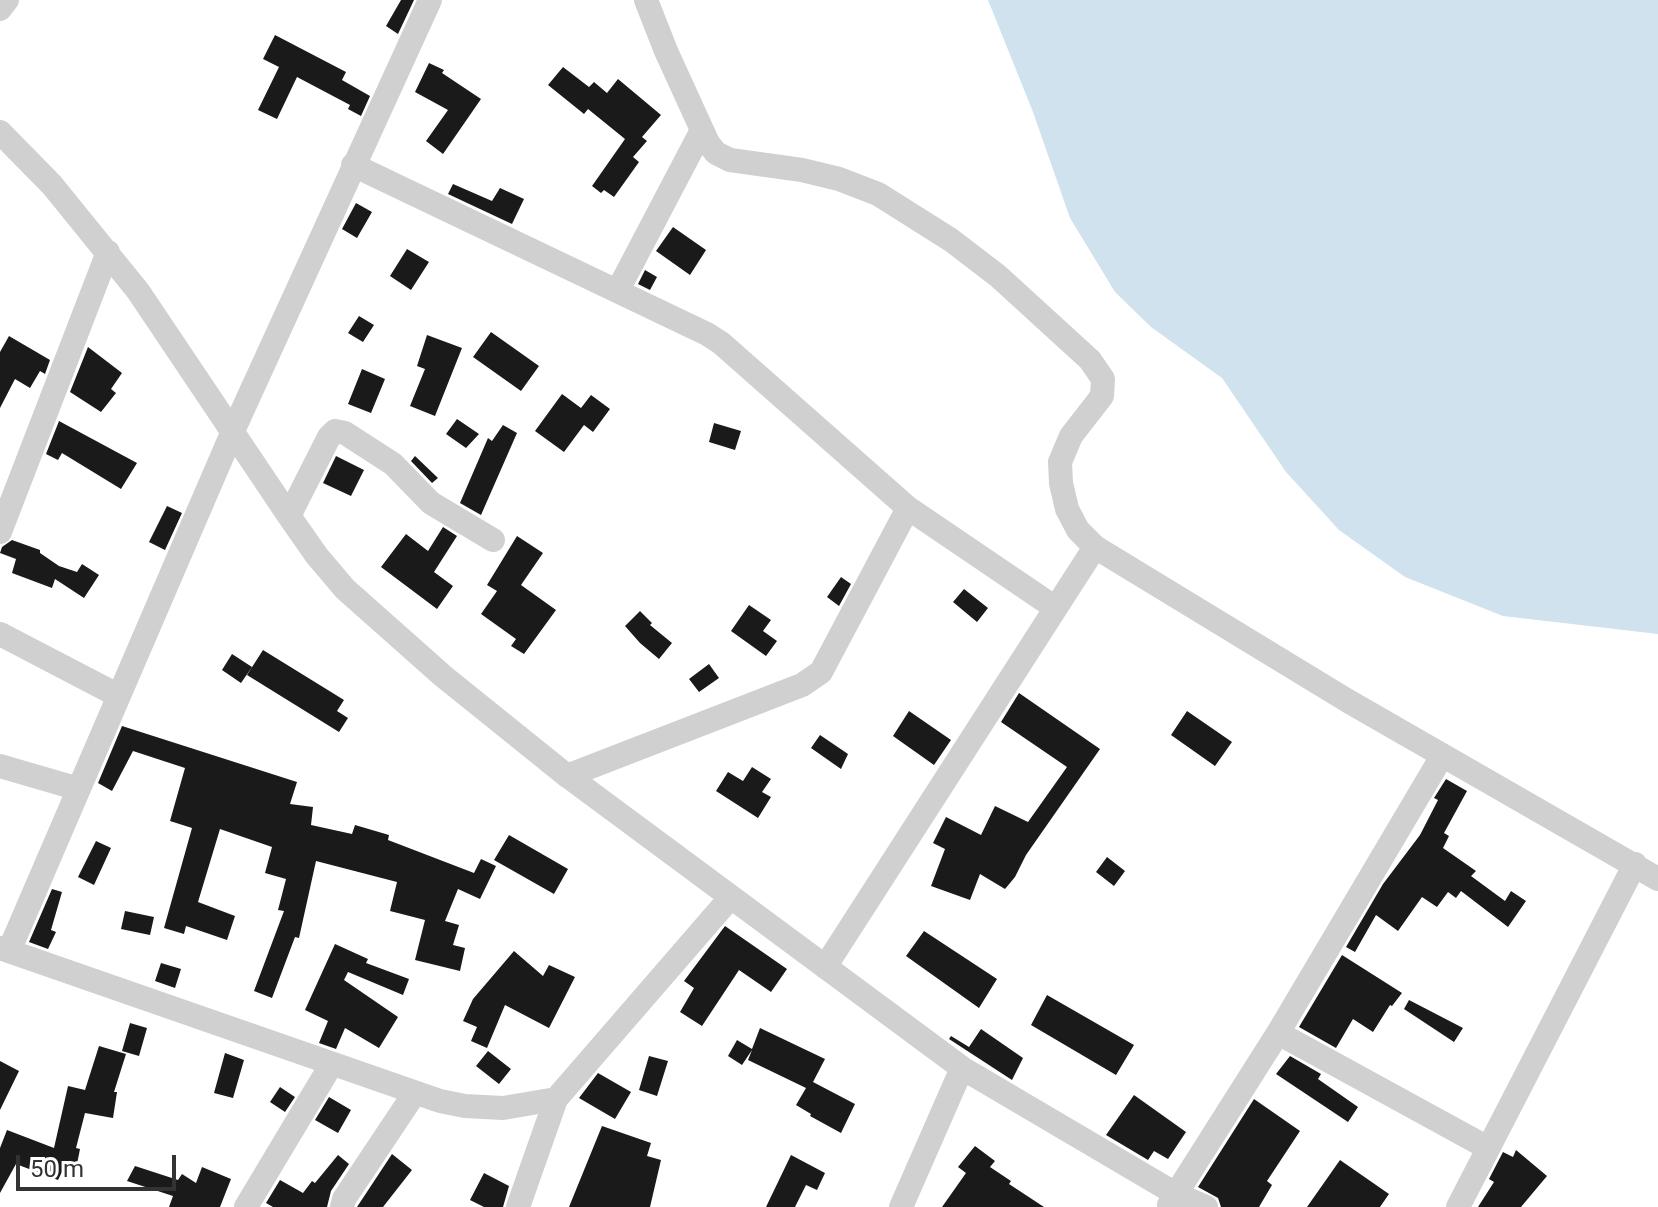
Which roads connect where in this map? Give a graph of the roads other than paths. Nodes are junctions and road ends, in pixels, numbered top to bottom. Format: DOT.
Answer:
graph roads {
  1 [pos="7,0"];
  2 [pos="430,0"];
  3 [pos="646,0"];
  4 [pos="0,9"];
  5 [pos="702,130"];
  6 [pos="0,132"];
  7 [pos="353,165"];
  8 [pos="108,252"];
  9 [pos="618,290"];
  10 [pos="233,431"];
  11 [pos="908,508"];
  12 [pos="289,516"];
  13 [pos="0,532"];
  14 [pos="493,540"];
  15 [pos="1095,547"];
  16 [pos="1054,607"];
  17 [pos="0,634"];
  18 [pos="119,696"];
  19 [pos="1442,756"];
  20 [pos="0,766"];
  21 [pos="567,776"];
  22 [pos="79,789"];
  23 [pos="1635,864"];
  24 [pos="1658,879"];
  25 [pos="730,898"];
  26 [pos="5,950"];
  27 [pos="825,967"];
  28 [pos="1278,1033"];
  29 [pos="331,1065"];
  30 [pos="962,1068"];
  31 [pos="414,1094"];
  32 [pos="556,1099"];
  33 [pos="1488,1148"];
  34 [pos="1172,1200"];
  35 [pos="246,1207"];
  36 [pos="342,1207"];
  37 [pos="518,1207"];
  38 [pos="901,1207"];
  39 [pos="1206,1207"];
  40 [pos="1458,1207"];
  1 -- 4 [label="street"];
  2 -- 7 [label="street"];
  3 -- 5 [label="street"];
  5 -- 9 [label="street"];
  5 -- 15 [label="street"];
  6 -- 8 [label="street"];
  7 -- 9 [label="street"];
  7 -- 10 [label="street"];
  8 -- 10 [label="street"];
  8 -- 13 [label="street"];
  9 -- 11 [label="street"];
  10 -- 12 [label="street"];
  10 -- 18 [label="street"];
  11 -- 16 [label="street"];
  11 -- 21 [label="street"];
  12 -- 14 [label="street"];
  12 -- 21 [label="street"];
  15 -- 16 [label="street"];
  15 -- 19 [label="street"];
  16 -- 27 [label="street"];
  17 -- 18 [label="street"];
  18 -- 22 [label="street"];
  19 -- 23 [label="street"];
  19 -- 28 [label="street"];
  20 -- 22 [label="street"];
  21 -- 25 [label="street"];
  22 -- 26 [label="street"];
  23 -- 24 [label="street"];
  23 -- 33 [label="street"];
  25 -- 27 [label="street"];
  25 -- 32 [label="street"];
  26 -- 29 [label="street"];
  27 -- 30 [label="street"];
  28 -- 33 [label="street"];
  28 -- 34 [label="street"];
  29 -- 31 [label="street"];
  29 -- 35 [label="street"];
  30 -- 34 [label="street"];
  30 -- 38 [label="street"];
  31 -- 32 [label="street"];
  31 -- 36 [label="street"];
  32 -- 37 [label="street"];
  33 -- 40 [label="street"];
  34 -- 39 [label="street"];
}
